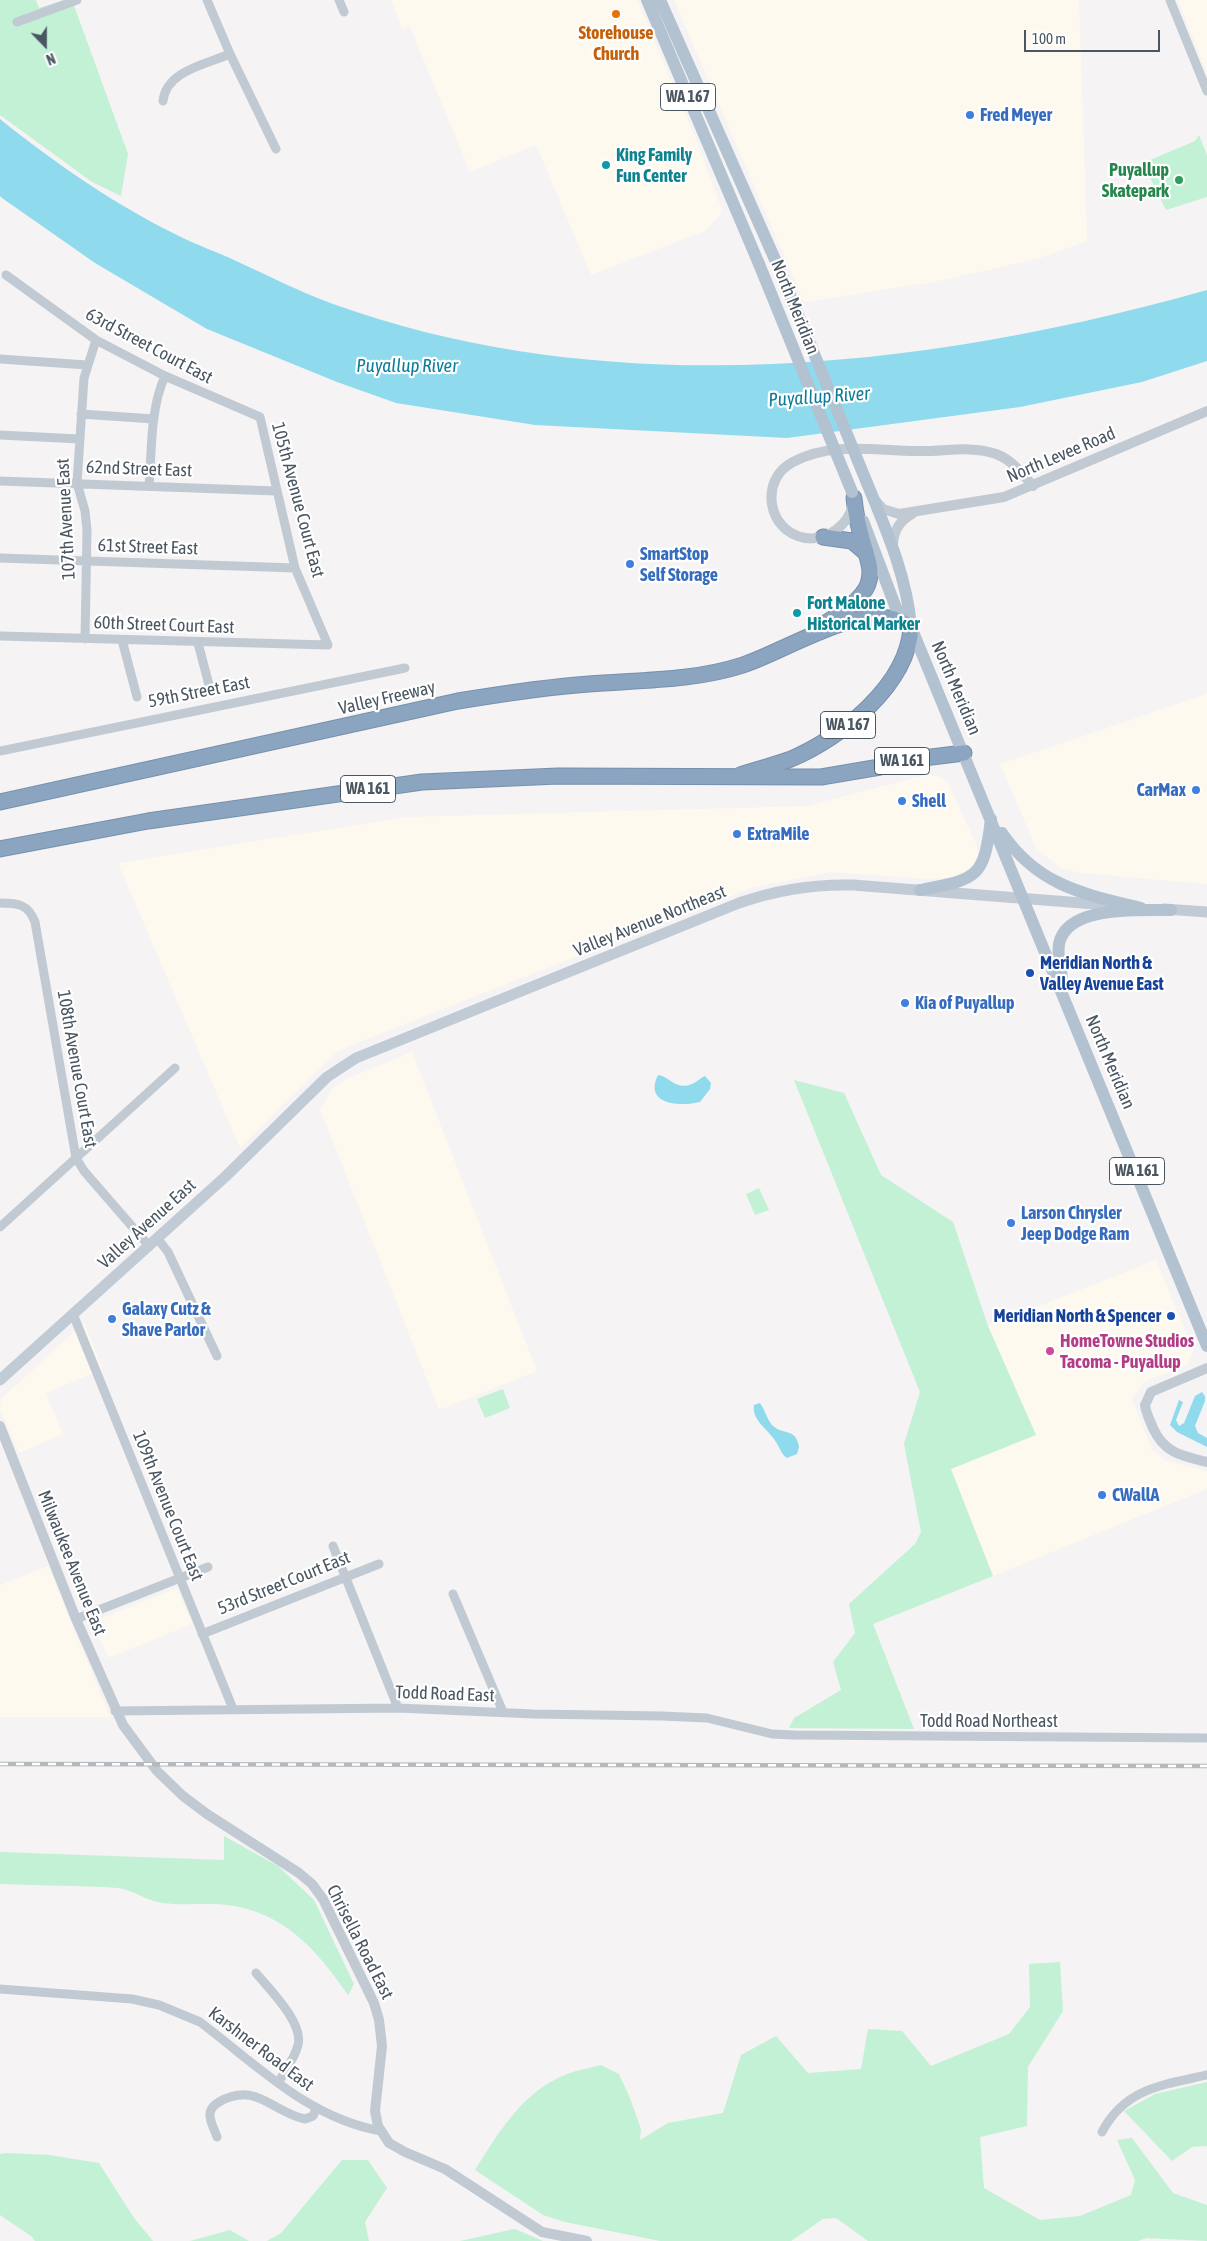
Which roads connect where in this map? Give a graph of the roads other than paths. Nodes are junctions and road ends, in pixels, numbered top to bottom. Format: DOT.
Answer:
graph roads {
  1 [pos="77,0"];
  2 [pos="207,0"];
  3 [pos="339,0"];
  4 [pos="647,0"];
  5 [pos="660,0"];
  6 [pos="1170,0"];
  7 [pos="344,12"];
  8 [pos="17,22"];
  9 [pos="230,54"];
  10 [pos="1207,91"];
  11 [pos="163,101"];
  12 [pos="276,149"];
  13 [pos="6,275"];
  14 [pos="96,340"];
  15 [pos="0,359"];
  16 [pos="87,365"];
  17 [pos="165,376"];
  18 [pos="1207,411"];
  19 [pos="81,414"];
  20 [pos="260,417"];
  21 [pos="154,419"];
  22 [pos="0,435"];
  23 [pos="79,439"];
  24 [pos="0,481"];
  25 [pos="77,483"];
  26 [pos="150,486"];
  27 [pos="1033,486"];
  28 [pos="869,488"];
  29 [pos="276,491"];
  30 [pos="853,495"];
  31 [pos="923,510"];
  32 [pos="823,537"];
  33 [pos="892,550"];
  34 [pos="866,553"];
  35 [pos="0,558"];
  36 [pos="87,562"];
  37 [pos="295,568"];
  38 [pos="911,627"];
  39 [pos="0,636"];
  40 [pos="85,639"];
  41 [pos="122,640"];
  42 [pos="198,643"];
  43 [pos="328,645"];
  44 [pos="784,647"];
  45 [pos="405,668"];
  46 [pos="209,685"];
  47 [pos="137,697"];
  48 [pos="0,750"];
  49 [pos="964,753"];
  50 [pos="740,775"];
  51 [pos="0,802"];
  52 [pos="991,817"];
  53 [pos="0,849"];
  54 [pos="920,890"];
  55 [pos="1024,900"];
  56 [pos="0,904"];
  57 [pos="1141,908"];
  58 [pos="1171,910"];
  59 [pos="1207,912"];
  60 [pos="1064,997"];
  61 [pos="175,1068"];
  62 [pos="314,1090"];
  63 [pos="76,1158"];
  64 [pos="0,1227"];
  65 [pos="153,1242"];
  66 [pos="73,1314"];
  67 [pos="1207,1346"];
  68 [pos="217,1356"];
  69 [pos="24,1358"];
  70 [pos="0,1367"];
  71 [pos="1207,1368"];
  72 [pos="0,1380"];
  73 [pos="0,1426"];
  74 [pos="1207,1462"];
  75 [pos="333,1546"];
  76 [pos="379,1564"];
  77 [pos="208,1567"];
  78 [pos="345,1577"];
  79 [pos="179,1578"];
  80 [pos="453,1594"];
  81 [pos="76,1619"];
  82 [pos="202,1634"];
  83 [pos="398,1708"];
  84 [pos="233,1709"];
  85 [pos="115,1711"];
  86 [pos="503,1712"];
  87 [pos="772,1734"];
  88 [pos="1207,1738"];
  89 [pos="256,1973"];
  90 [pos="0,1989"];
  91 [pos="1207,2075"];
  92 [pos="278,2083"];
  93 [pos="316,2108"];
  94 [pos="381,2131"];
  95 [pos="1102,2132"];
  96 [pos="218,2138"];
  97 [pos="587,2241"];
  1 -- 8 [label="street"];
  2 -- 9 [label="street"];
  3 -- 7 [label="street"];
  4 -- 30 [label="main road, North Meridian / WA 167, bridge"];
  5 -- 28 [label="main road, North Meridian / WA 167, bridge"];
  6 -- 10 [label="street"];
  9 -- 11 [label="street"];
  9 -- 12 [label="street"];
  13 -- 14 [label="street, 63rd Street Court East"];
  14 -- 16 [label="street, 107th Avenue East"];
  14 -- 17 [label="street, 63rd Street Court East"];
  15 -- 16 [label="street"];
  16 -- 19 [label="street, 107th Avenue East"];
  17 -- 20 [label="street, 63rd Street Court East"];
  17 -- 21 [label="street"];
  18 -- 27 [label="street, North Levee Road"];
  19 -- 21 [label="street"];
  19 -- 23 [label="street, 107th Avenue East"];
  20 -- 29 [label="street, 105th Avenue Court East"];
  21 -- 26 [label="street"];
  22 -- 23 [label="street"];
  23 -- 25 [label="street, 107th Avenue East"];
  24 -- 25 [label="street, 62nd Street East"];
  25 -- 26 [label="street, 62nd Street East"];
  25 -- 36 [label="street, 107th Avenue East"];
  26 -- 29 [label="street, 62nd Street East"];
  27 -- 31 [label="street, North Levee Road"];
  27 -- 32 [label="street"];
  28 -- 31 [label="street, North Levee Road"];
  28 -- 33 [label="main road, North Meridian / WA 167"];
  29 -- 37 [label="street, 105th Avenue Court East"];
  30 -- 32 [label="street"];
  30 -- 34 [label="highway, WA 167"];
  30 -- 38 [label="main road, North Meridian"];
  31 -- 33 [label="street"];
  32 -- 34 [label="highway"];
  33 -- 38 [label="main road, North Meridian / WA 167"];
  34 -- 44 [label="highway, WA 167"];
  35 -- 36 [label="street, 61st Street East"];
  36 -- 37 [label="street, 61st Street East"];
  36 -- 40 [label="street, 107th Avenue East"];
  37 -- 43 [label="street, 105th Avenue Court East"];
  38 -- 44 [label="highway"];
  38 -- 49 [label="main road, North Meridian / WA 161"];
  38 -- 50 [label="highway, WA 167"];
  39 -- 40 [label="street, 60th Street Court East"];
  40 -- 41 [label="street, 60th Street Court East"];
  41 -- 42 [label="street, 60th Street Court East"];
  41 -- 47 [label="street"];
  42 -- 43 [label="street, 60th Street Court East"];
  42 -- 46 [label="street"];
  44 -- 51 [label="highway, Valley Freeway"];
  45 -- 48 [label="street, 59th Street East"];
  49 -- 50 [label="highway, WA 161"];
  49 -- 52 [label="main road, North Meridian / WA 161"];
  50 -- 53 [label="highway, WA 161"];
  52 -- 54 [label="main road"];
  52 -- 55 [label="main road, North Meridian / WA 161"];
  52 -- 57 [label="main road"];
  54 -- 55 [label="main road, Valley Avenue Northeast"];
  54 -- 62 [label="main road, Valley Avenue Northeast"];
  55 -- 57 [label="main road, Valley Avenue Northeast"];
  55 -- 60 [label="main road, North Meridian / WA 161"];
  56 -- 63 [label="street, 108th Avenue Court East"];
  57 -- 58 [label="main road, Valley Avenue Northeast"];
  58 -- 59 [label="main road, Valley Avenue Northeast"];
  58 -- 60 [label="main road"];
  60 -- 67 [label="main road, North Meridian / WA 161"];
  61 -- 63 [label="street"];
  62 -- 65 [label="main road, Valley Avenue East"];
  63 -- 64 [label="street"];
  63 -- 65 [label="street, 108th Avenue Court East"];
  65 -- 66 [label="main road, Valley Avenue East"];
  65 -- 68 [label="street, 108th Avenue Court East"];
  66 -- 69 [label="main road, Valley Avenue East"];
  66 -- 79 [label="street, 109th Avenue Court East"];
  69 -- 70 [label="main road"];
  69 -- 72 [label="main road, Valley Avenue East"];
  71 -- 74 [label="street"];
  73 -- 81 [label="street, Milwaukee Avenue East"];
  75 -- 78 [label="street"];
  76 -- 78 [label="street, 53rd Street Court East"];
  77 -- 79 [label="street"];
  78 -- 82 [label="street, 53rd Street Court East"];
  78 -- 83 [label="street"];
  79 -- 81 [label="street"];
  79 -- 82 [label="street, 109th Avenue Court East"];
  80 -- 86 [label="street"];
  81 -- 85 [label="street, Milwaukee Avenue East"];
  82 -- 84 [label="street, 109th Avenue Court East"];
  83 -- 84 [label="street, Todd Road East"];
  83 -- 86 [label="street, Todd Road East"];
  84 -- 85 [label="street, Todd Road East"];
  85 -- 94 [label="street, Chrisella Road East"];
  86 -- 87 [label="street, Todd Road East"];
  87 -- 88 [label="street, Todd Road Northeast"];
  89 -- 92 [label="street"];
  90 -- 92 [label="street, Karshner Road East"];
  91 -- 95 [label="street"];
  92 -- 93 [label="street, Karshner Road East"];
  93 -- 94 [label="street, Karshner Road East"];
  93 -- 96 [label="street"];
  94 -- 97 [label="street, Chrisella Road East"];
}
